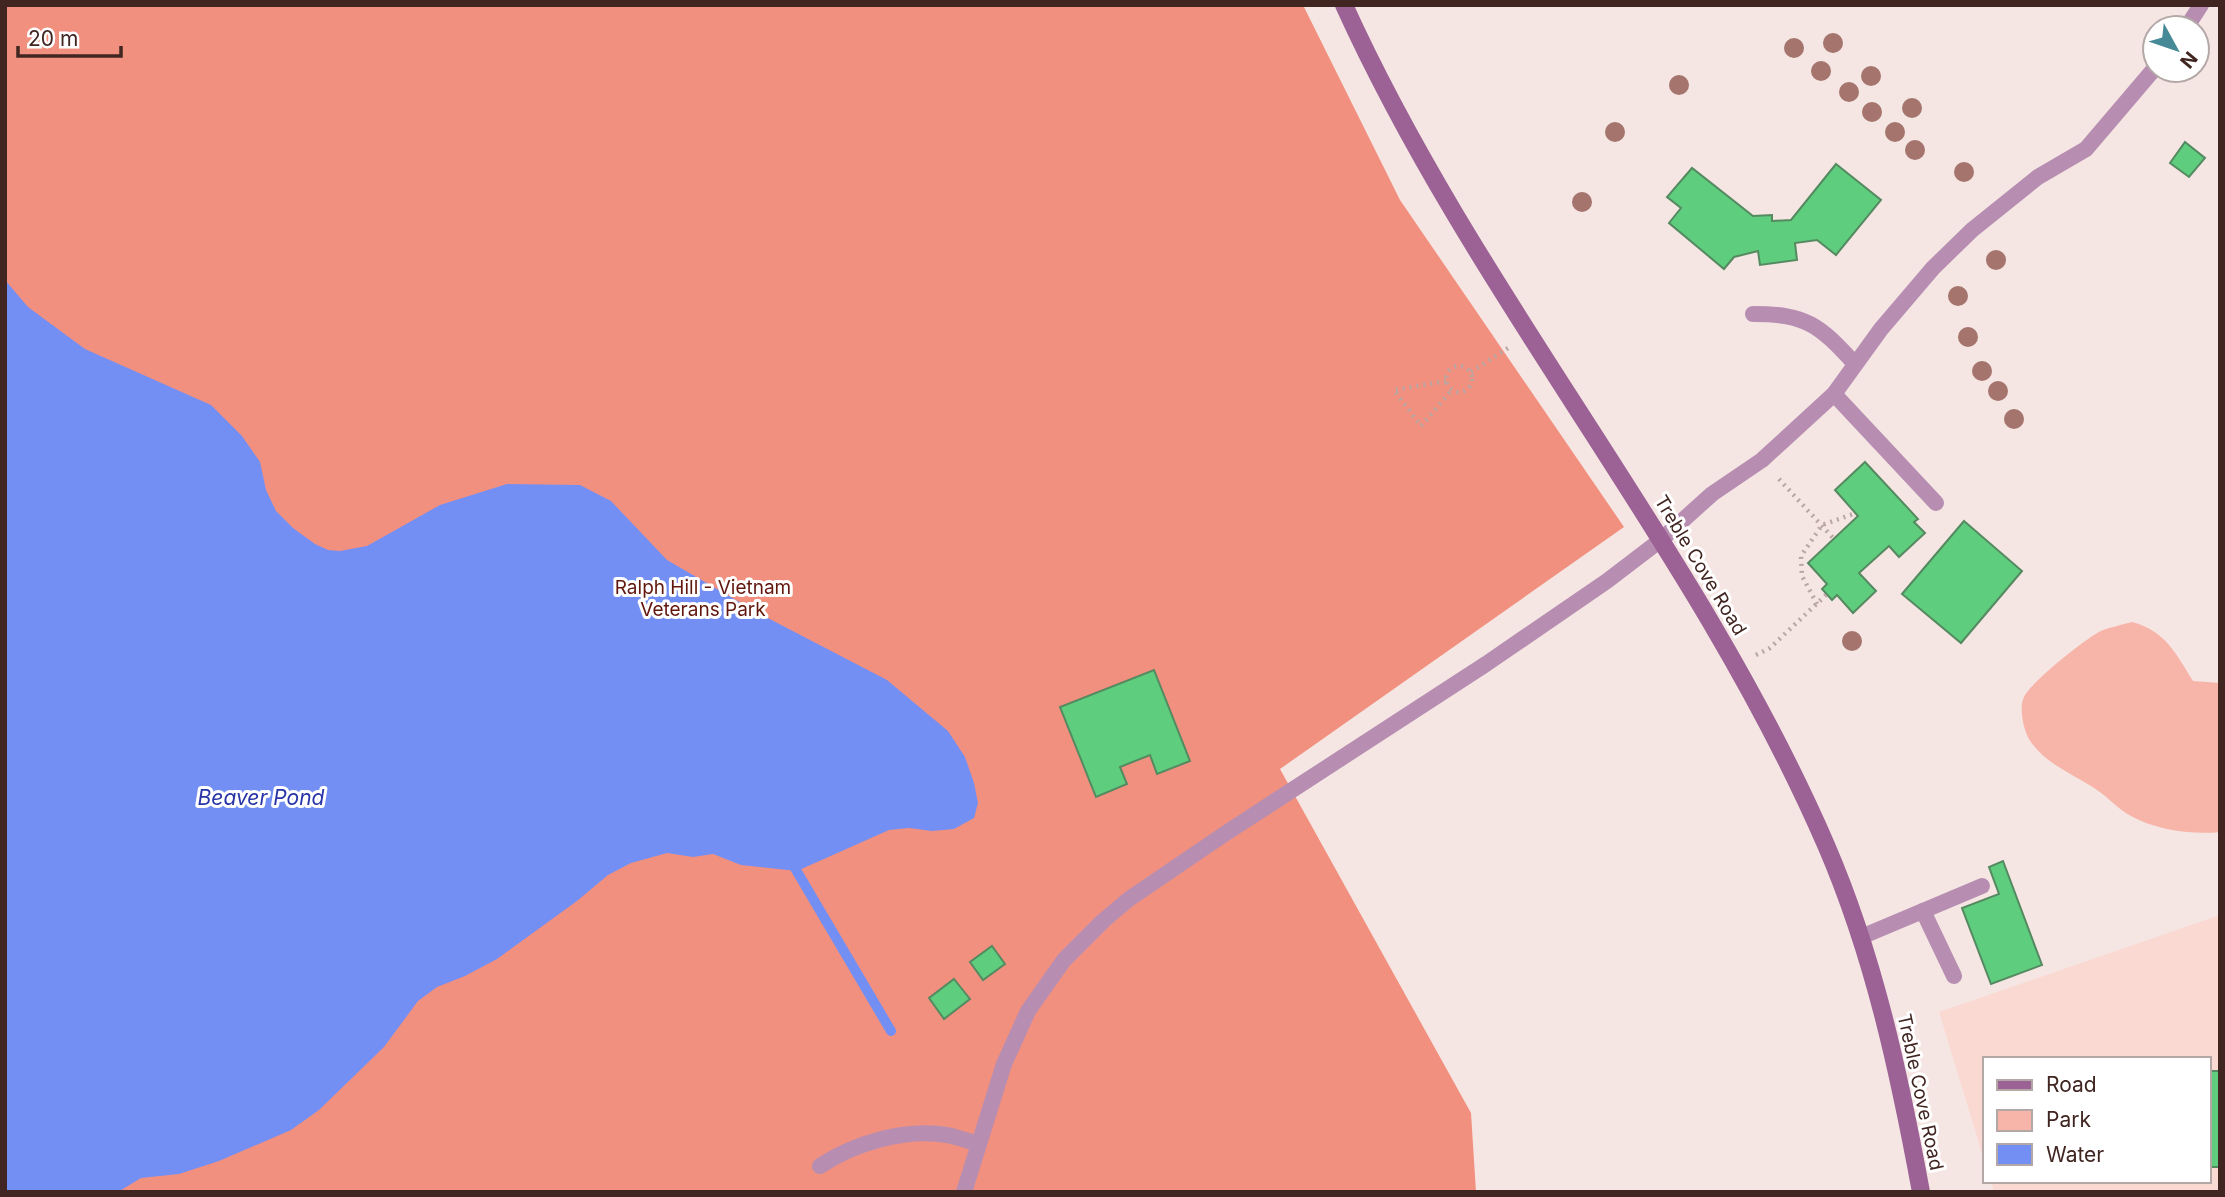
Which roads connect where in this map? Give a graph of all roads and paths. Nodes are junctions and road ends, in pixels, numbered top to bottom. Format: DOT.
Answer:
graph roads {
  1 [pos="1344,5"];
  2 [pos="2141,84"];
  3 [pos="1753,314"];
  4 [pos="1529,334"];
  5 [pos="1855,364"];
  6 [pos="1471,372"];
  7 [pos="1446,381"];
  8 [pos="1452,390"];
  9 [pos="1834,394"];
  10 [pos="1762,460"];
  11 [pos="1936,503"];
  12 [pos="1856,513"];
  13 [pos="1822,525"];
  14 [pos="1662,539"];
  15 [pos="1834,539"];
  16 [pos="1827,594"];
  17 [pos="1816,604"];
  18 [pos="1765,650"];
  19 [pos="1982,886"];
  20 [pos="1923,911"];
  21 [pos="1861,937"];
  22 [pos="1954,976"];
  23 [pos="979,1144"];
  24 [pos="820,1166"];
  25 [pos="964,1192"];
  26 [pos="1921,1192"];
  1 -- 4 [label="main road, Treble Cove Road"];
  2 -- 5 [label="lane"];
  3 -- 5 [label="lane"];
  4 -- 6 [label="path"];
  4 -- 14 [label="main road, Treble Cove Road"];
  5 -- 9 [label="lane"];
  6 -- 7 [label="path"];
  6 -- 8 [label="path"];
  7 -- 8 [label="path"];
  7 -- 8 [label="path"];
  9 -- 10 [label="lane"];
  9 -- 11 [label="lane"];
  10 -- 13 [label="path"];
  10 -- 14 [label="lane"];
  12 -- 13 [label="path"];
  13 -- 15 [label="path"];
  13 -- 17 [label="path"];
  14 -- 21 [label="main road, Treble Cove Road"];
  14 -- 23 [label="lane"];
  16 -- 17 [label="path"];
  17 -- 18 [label="path"];
  19 -- 20 [label="lane"];
  20 -- 21 [label="lane"];
  20 -- 22 [label="lane"];
  21 -- 26 [label="main road, Treble Cove Road"];
  23 -- 24 [label="lane"];
  23 -- 25 [label="lane"];
}
